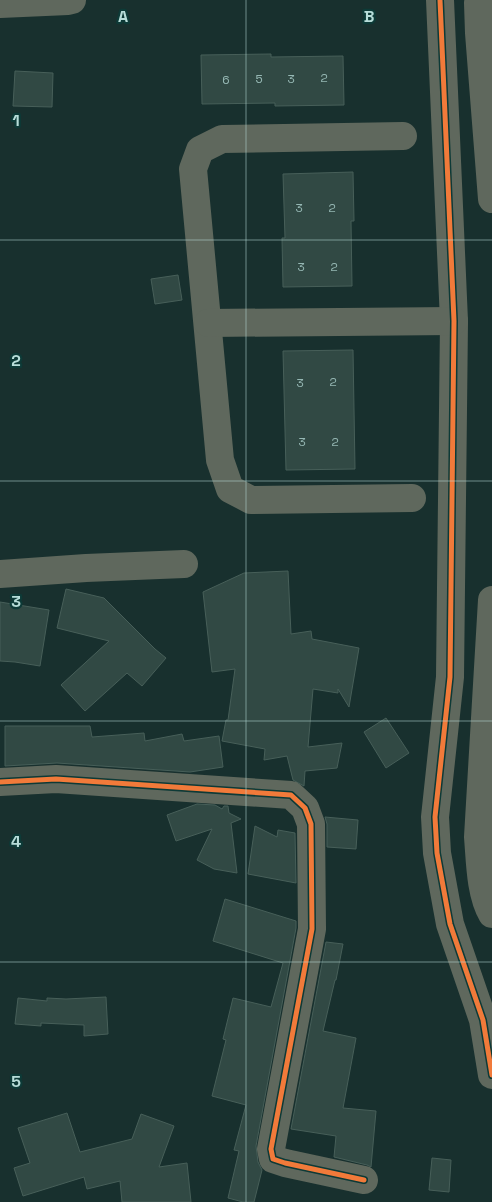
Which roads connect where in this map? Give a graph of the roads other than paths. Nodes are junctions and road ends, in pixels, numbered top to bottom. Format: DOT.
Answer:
graph roads {
  1 [pos="72,0"];
  2 [pos="440,0"];
  3 [pos="480,0"];
  4 [pos="0,4"];
  5 [pos="403,136"];
  6 [pos="492,193"];
  7 [pos="492,199"];
  8 [pos="454,321"];
  9 [pos="208,323"];
  10 [pos="412,498"];
  11 [pos="184,564"];
  12 [pos="0,574"];
  13 [pos="492,600"];
  14 [pos="488,751"];
  15 [pos="0,782"];
  16 [pos="492,914"];
  17 [pos="492,1076"];
  18 [pos="364,1180"];
  1 -- 4 [label="street"];
  2 -- 8 [label="street"];
  3 -- 6 [label="street"];
  5 -- 9 [label="street"];
  6 -- 7 [label="street"];
  8 -- 9 [label="street"];
  8 -- 17 [label="street"];
  9 -- 10 [label="street"];
  11 -- 12 [label="street"];
  13 -- 14 [label="street"];
  14 -- 16 [label="street"];
  15 -- 18 [label="street"];
}
